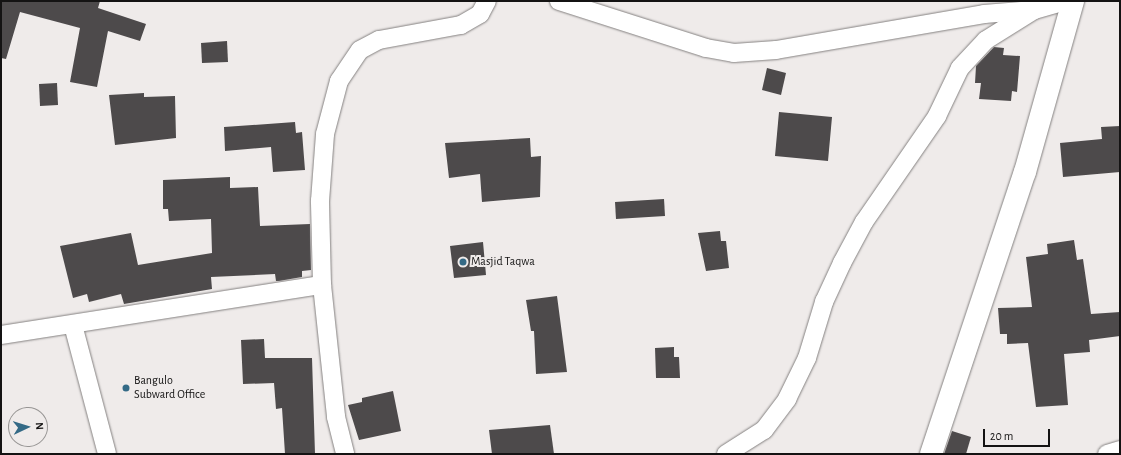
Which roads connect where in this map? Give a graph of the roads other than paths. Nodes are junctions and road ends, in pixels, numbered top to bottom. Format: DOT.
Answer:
graph roads {
  1 [pos="487,1"];
  2 [pos="559,1"];
  3 [pos="1065,1"];
  4 [pos="1073,1"];
  5 [pos="1034,10"];
  6 [pos="322,285"];
  7 [pos="73,325"];
  8 [pos="1,335"];
  9 [pos="1120,450"];
  10 [pos="107,454"];
  11 [pos="345,454"];
  12 [pos="726,454"];
  13 [pos="931,454"];
  14 [pos="1108,454"];
  1 -- 6 [label="street"];
  2 -- 5 [label="street"];
  3 -- 5 [label="street"];
  4 -- 13 [label="street"];
  5 -- 12 [label="street"];
  6 -- 7 [label="street"];
  6 -- 11 [label="street"];
  7 -- 8 [label="street"];
  7 -- 10 [label="street"];
  9 -- 14 [label="street"];
}
